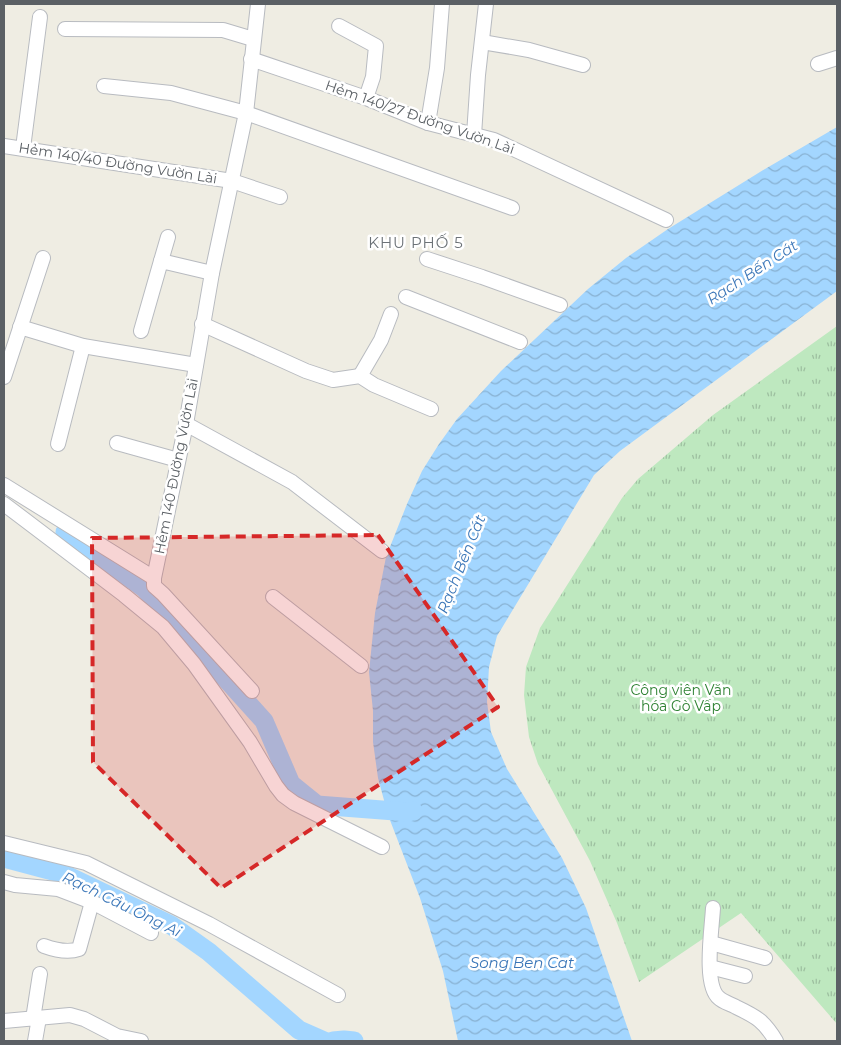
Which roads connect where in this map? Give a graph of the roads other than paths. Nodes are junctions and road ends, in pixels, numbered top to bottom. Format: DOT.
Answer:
graph roads {
  1 [pos="258,4"];
  2 [pos="442,4"];
  3 [pos="486,4"];
  4 [pos="40,18"];
  5 [pos="339,26"];
  6 [pos="64,29"];
  7 [pos="253,39"];
  8 [pos="482,42"];
  9 [pos="837,58"];
  10 [pos="251,59"];
  11 [pos="583,64"];
  12 [pos="818,64"];
  13 [pos="104,86"];
  14 [pos="366,98"];
  15 [pos="246,113"];
  16 [pos="428,123"];
  17 [pos="474,134"];
  18 [pos="4,146"];
  19 [pos="23,148"];
  20 [pos="232,181"];
  21 [pos="280,197"];
  22 [pos="512,208"];
  23 [pos="666,220"];
  24 [pos="168,237"];
  25 [pos="43,258"];
  26 [pos="427,259"];
  27 [pos="161,261"];
  28 [pos="212,273"];
  29 [pos="406,297"];
  30 [pos="560,305"];
  31 [pos="391,314"];
  32 [pos="202,324"];
  33 [pos="20,328"];
  34 [pos="141,332"];
  35 [pos="520,342"];
  36 [pos="84,346"];
  37 [pos="196,365"];
  38 [pos="360,376"];
  39 [pos="4,377"];
  40 [pos="431,409"];
  41 [pos="186,424"];
  42 [pos="117,443"];
  43 [pos="58,444"];
  44 [pos="178,460"];
  45 [pos="4,485"];
  46 [pos="4,504"];
  47 [pos="382,551"];
  48 [pos="154,578"];
  49 [pos="273,597"];
  50 [pos="177,612"];
  51 [pos="164,626"];
  52 [pos="361,666"];
  53 [pos="252,692"];
  54 [pos="4,844"];
  55 [pos="382,848"];
  56 [pos="4,882"];
  57 [pos="92,902"];
  58 [pos="713,908"];
  59 [pos="151,933"];
  60 [pos="711,943"];
  61 [pos="44,946"];
  62 [pos="766,958"];
  63 [pos="710,967"];
  64 [pos="40,974"];
  65 [pos="745,976"];
  66 [pos="338,995"];
  67 [pos="36,1018"];
  68 [pos="4,1021"];
  69 [pos="35,1041"];
  70 [pos="141,1041"];
  71 [pos="776,1041"];
  1 -- 7 [label="street, Hẻm 140 Đường Vườn Lài"];
  2 -- 16 [label="street"];
  3 -- 8 [label="street"];
  4 -- 19 [label="street"];
  5 -- 14 [label="street"];
  6 -- 7 [label="street"];
  7 -- 10 [label="street, Hẻm 140 Đường Vườn Lài"];
  8 -- 11 [label="street"];
  8 -- 17 [label="street"];
  9 -- 12 [label="street"];
  10 -- 14 [label="street, Hẻm 140/27 Đường Vườn Lài"];
  10 -- 15 [label="street, Hẻm 140 Đường Vườn Lài"];
  13 -- 15 [label="street"];
  14 -- 16 [label="street, Hẻm 140/27 Đường Vườn Lài"];
  15 -- 20 [label="street, Hẻm 140 Đường Vườn Lài"];
  15 -- 22 [label="street"];
  16 -- 17 [label="street, Hẻm 140/27 Đường Vườn Lài"];
  17 -- 23 [label="street, Hẻm 140/27 Đường Vườn Lài"];
  18 -- 19 [label="street, Hẻm 140/40 Đường Vườn Lài"];
  19 -- 20 [label="street, Hẻm 140/40 Đường Vườn Lài"];
  20 -- 21 [label="street, Hẻm 140/40 Đường Vườn Lài"];
  20 -- 28 [label="street, Hẻm 140 Đường Vườn Lài"];
  24 -- 27 [label="street"];
  25 -- 33 [label="street"];
  26 -- 30 [label="street"];
  27 -- 28 [label="street"];
  27 -- 34 [label="street"];
  28 -- 32 [label="street, Hẻm 140 Đường Vườn Lài"];
  29 -- 35 [label="street"];
  31 -- 38 [label="street"];
  32 -- 37 [label="street, Hẻm 140 Đường Vườn Lài"];
  32 -- 38 [label="street"];
  33 -- 36 [label="street"];
  33 -- 39 [label="street"];
  36 -- 37 [label="street"];
  36 -- 43 [label="street"];
  37 -- 41 [label="street, Hẻm 140 Đường Vườn Lài"];
  38 -- 40 [label="street"];
  41 -- 44 [label="street, Hẻm 140 Đường Vườn Lài"];
  41 -- 47 [label="street"];
  42 -- 44 [label="street"];
  44 -- 48 [label="street, Hẻm 140 Đường Vườn Lài"];
  45 -- 48 [label="street, Hẻm 140 Đường Vườn Lài"];
  46 -- 51 [label="street"];
  48 -- 50 [label="street"];
  49 -- 52 [label="street"];
  50 -- 51 [label="street"];
  50 -- 53 [label="street"];
  51 -- 55 [label="street"];
  54 -- 66 [label="street"];
  56 -- 57 [label="street"];
  57 -- 59 [label="street"];
  57 -- 61 [label="street"];
  58 -- 60 [label="street"];
  60 -- 62 [label="street"];
  60 -- 63 [label="street"];
  63 -- 65 [label="street"];
  63 -- 71 [label="street"];
  64 -- 67 [label="street"];
  67 -- 68 [label="street"];
  67 -- 69 [label="street"];
  67 -- 70 [label="street"];
}
